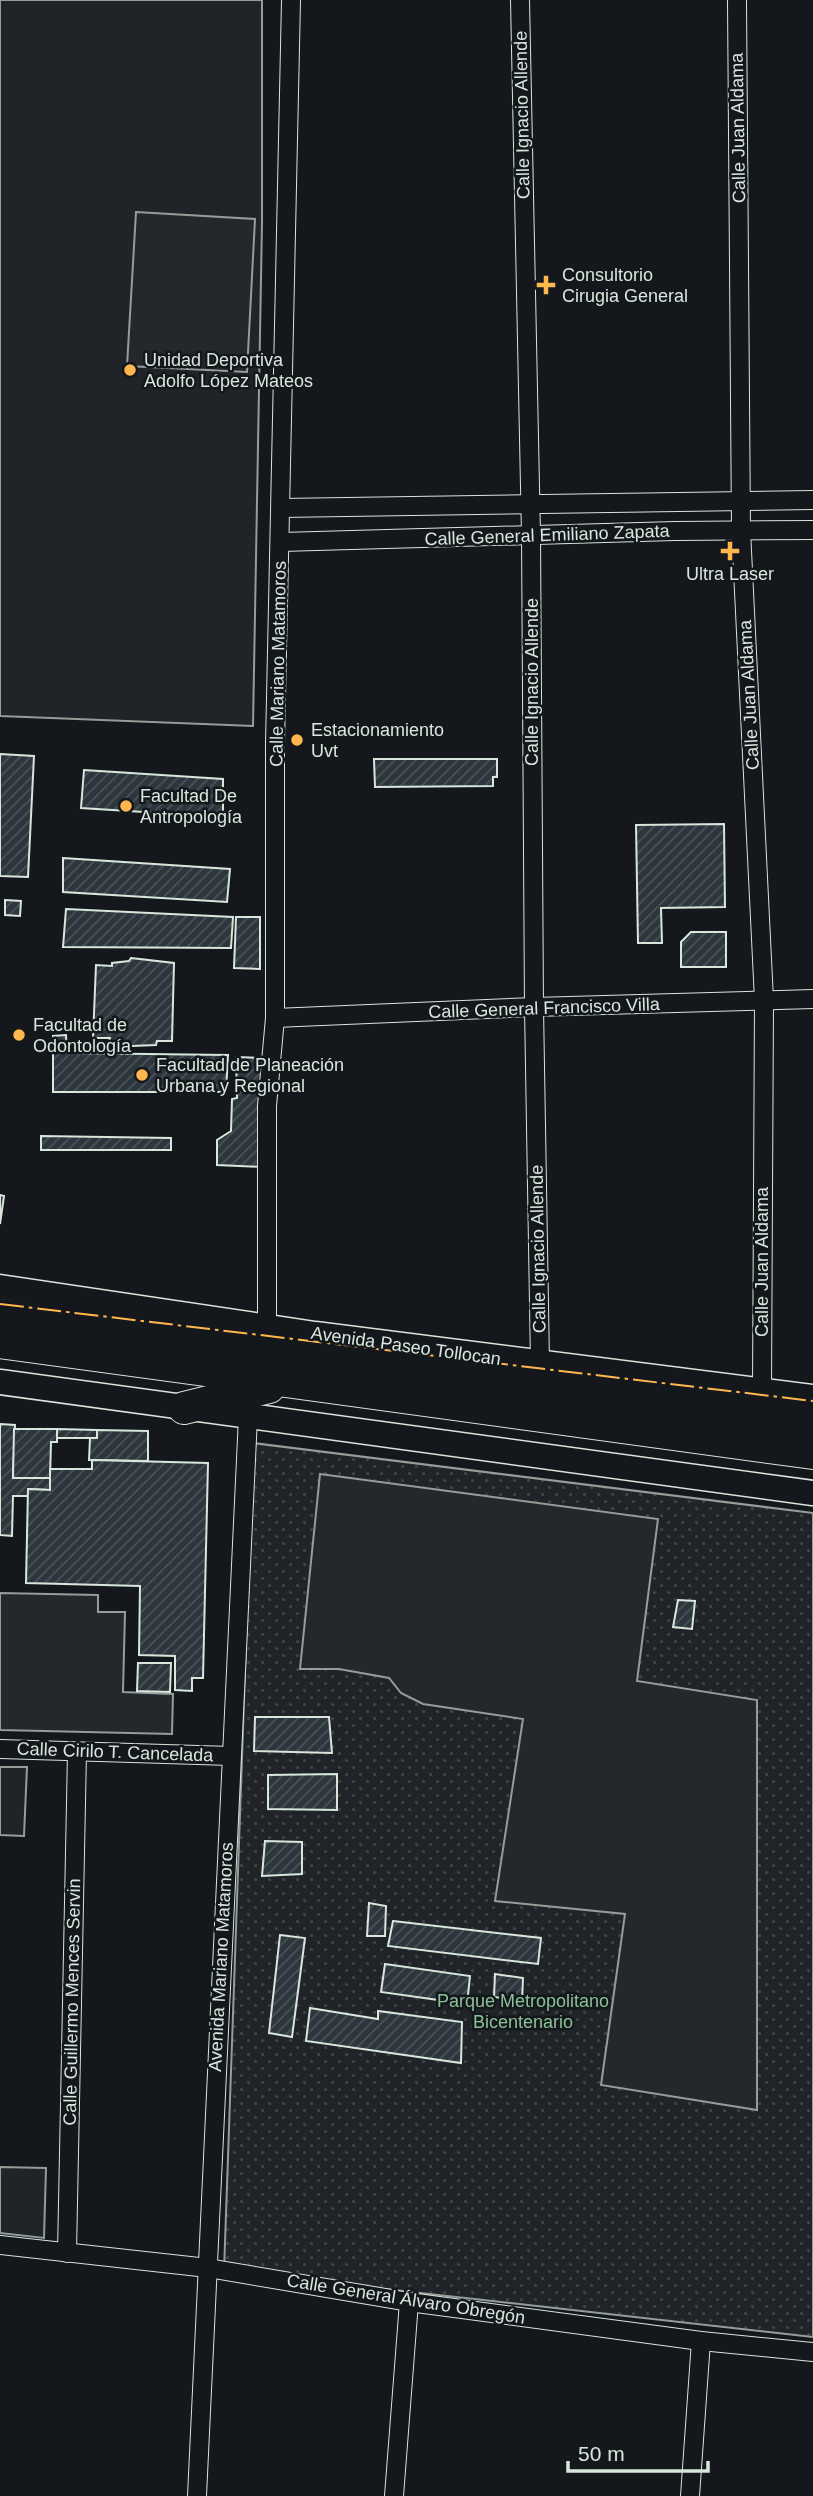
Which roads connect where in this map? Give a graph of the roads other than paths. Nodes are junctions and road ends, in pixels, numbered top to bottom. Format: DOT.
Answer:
graph roads {
  1 [pos="291,0"];
  2 [pos="520,0"];
  3 [pos="737,0"];
  4 [pos="813,500"];
  5 [pos="742,501"];
  6 [pos="531,504"];
  7 [pos="281,508"];
  8 [pos="741,530"];
  9 [pos="813,530"];
  10 [pos="531,535"];
  11 [pos="281,542"];
  12 [pos="813,999"];
  13 [pos="764,1000"];
  14 [pos="534,1007"];
  15 [pos="275,1018"];
  16 [pos="0,1287"];
  17 [pos="0,1315"];
  18 [pos="267,1327"];
  19 [pos="315,1334"];
  20 [pos="0,1342"];
  21 [pos="540,1364"];
  22 [pos="361,1365"];
  23 [pos="0,1382"];
  24 [pos="284,1383"];
  25 [pos="813,1397"];
  26 [pos="754,1402"];
  27 [pos="184,1408"];
  28 [pos="248,1417"];
  29 [pos="813,1422"];
  30 [pos="813,1453"];
  31 [pos="813,1493"];
  32 [pos="0,1749"];
  33 [pos="77,1752"];
  34 [pos="231,1756"];
  35 [pos="0,2245"];
  36 [pos="67,2253"];
  37 [pos="208,2268"];
  38 [pos="409,2302"];
  39 [pos="701,2341"];
  40 [pos="813,2352"];
  41 [pos="197,2496"];
  42 [pos="394,2496"];
  43 [pos="690,2496"];
  1 -- 7 [label="street, Calle Mariano Matamoros"];
  2 -- 6 [label="street, Calle Ignacio Allende"];
  3 -- 5 [label="street, Calle Juan Aldama"];
  4 -- 5 [label="street, Calle General Emiliano Zapata"];
  5 -- 6 [label="street, Calle General Emiliano Zapata"];
  5 -- 8 [label="street, Calle Juan Aldama"];
  6 -- 7 [label="street, Calle General Emiliano Zapata"];
  6 -- 10 [label="street, Calle Ignacio Allende"];
  7 -- 11 [label="street, Calle Mariano Matamoros"];
  8 -- 9 [label="street, Calle General Emiliano Zapata"];
  8 -- 10 [label="street, Calle General Emiliano Zapata"];
  8 -- 13 [label="street, Calle Juan Aldama"];
  10 -- 11 [label="street, Calle General Emiliano Zapata"];
  10 -- 14 [label="street, Calle Ignacio Allende"];
  11 -- 15 [label="street, Calle Mariano Matamoros"];
  12 -- 13 [label="street, Calle General Francisco Villa"];
  13 -- 14 [label="street, Calle General Francisco Villa"];
  13 -- 26 [label="street, Calle Juan Aldama"];
  14 -- 15 [label="street, Calle General Francisco Villa"];
  14 -- 21 [label="street, Calle Ignacio Allende"];
  15 -- 18 [label="street, Calle Mariano Matamoros"];
  16 -- 18 [label="main road, Avenida Paseo Tollocan"];
  17 -- 22 [label="highway, Avenida Paseo Tollocan"];
  18 -- 19 [label="main road, Avenida Paseo Tollocan"];
  19 -- 21 [label="main road, Avenida Paseo Tollocan"];
  19 -- 22 [label="highway"];
  20 -- 24 [label="highway"];
  21 -- 26 [label="main road, Avenida Paseo Tollocan"];
  22 -- 26 [label="highway, Avenida Paseo Tollocan"];
  23 -- 27 [label="main road"];
  24 -- 27 [label="highway"];
  24 -- 30 [label="highway"];
  25 -- 26 [label="main road, Avenida Paseo Tollocan"];
  26 -- 29 [label="highway, Avenida Paseo Tollocan"];
  27 -- 28 [label="main road"];
  28 -- 31 [label="main road"];
  28 -- 34 [label="street, Avenida Mariano Matamoros"];
  32 -- 33 [label="street, Calle Cirilo T. Cancelada"];
  33 -- 34 [label="street, Calle Cirilo T. Cancelada"];
  33 -- 36 [label="street, Calle Guillermo Mences Servin"];
  34 -- 37 [label="street, Avenida Mariano Matamoros"];
  35 -- 36 [label="street, Calle General Álvaro Obregón"];
  36 -- 37 [label="street, Calle General Álvaro Obregón"];
  37 -- 38 [label="street, Calle General Álvaro Obregón"];
  37 -- 41 [label="street, Avenida Mariano Matamoros"];
  38 -- 39 [label="street, Calle General Álvaro Obregón"];
  38 -- 42 [label="street"];
  39 -- 40 [label="street, Calle General Álvaro Obregón"];
  39 -- 43 [label="street"];
}
